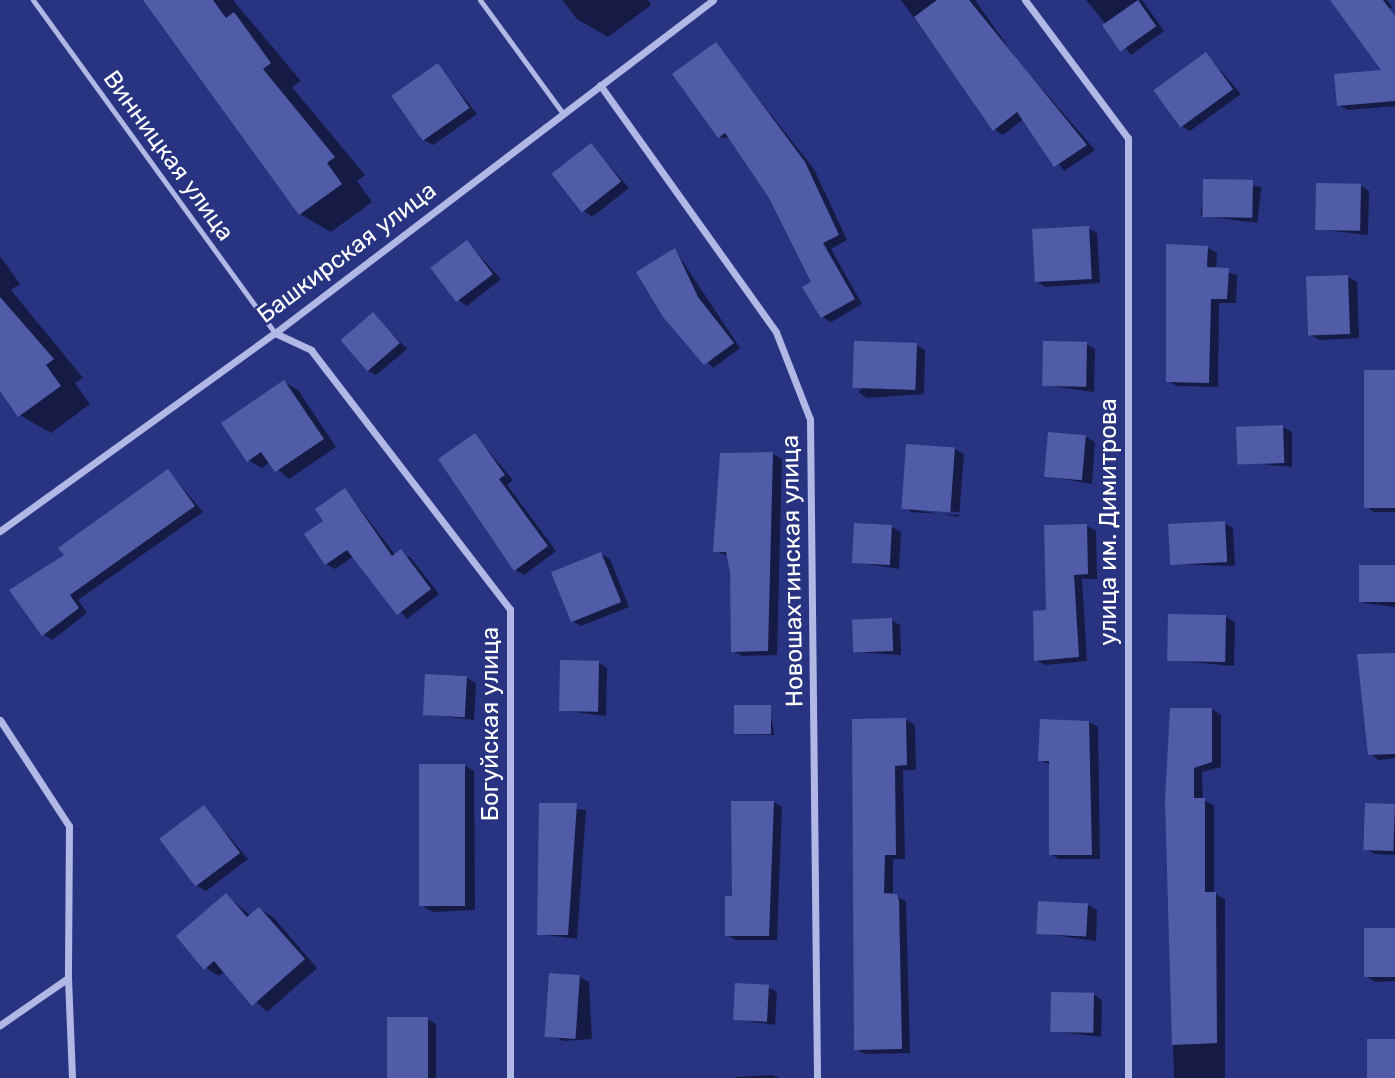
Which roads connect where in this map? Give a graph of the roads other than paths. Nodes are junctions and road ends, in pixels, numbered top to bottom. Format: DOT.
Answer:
graph roads {
  1 [pos="33,0"];
  2 [pos="480,0"];
  3 [pos="713,0"];
  4 [pos="1026,0"];
  5 [pos="600,85"];
  6 [pos="562,113"];
  7 [pos="275,333"];
  8 [pos="0,531"];
  9 [pos="0,720"];
  10 [pos="68,978"];
  11 [pos="0,1026"];
  12 [pos="72,1078"];
  13 [pos="510,1078"];
  14 [pos="817,1078"];
  15 [pos="1128,1078"];
  1 -- 7 [label="lane, Винницкая улица"];
  2 -- 6 [label="lane"];
  3 -- 5 [label="street, Башкирская улица"];
  4 -- 15 [label="street, улица им. Димитрова"];
  5 -- 6 [label="street, Башкирская улица"];
  5 -- 14 [label="street, Новошахтинская улица"];
  6 -- 7 [label="street, Башкирская улица"];
  7 -- 8 [label="street, Башкирская улица"];
  7 -- 13 [label="street, Богуйская улица"];
  9 -- 10 [label="street"];
  10 -- 11 [label="street"];
  10 -- 12 [label="street"];
}
